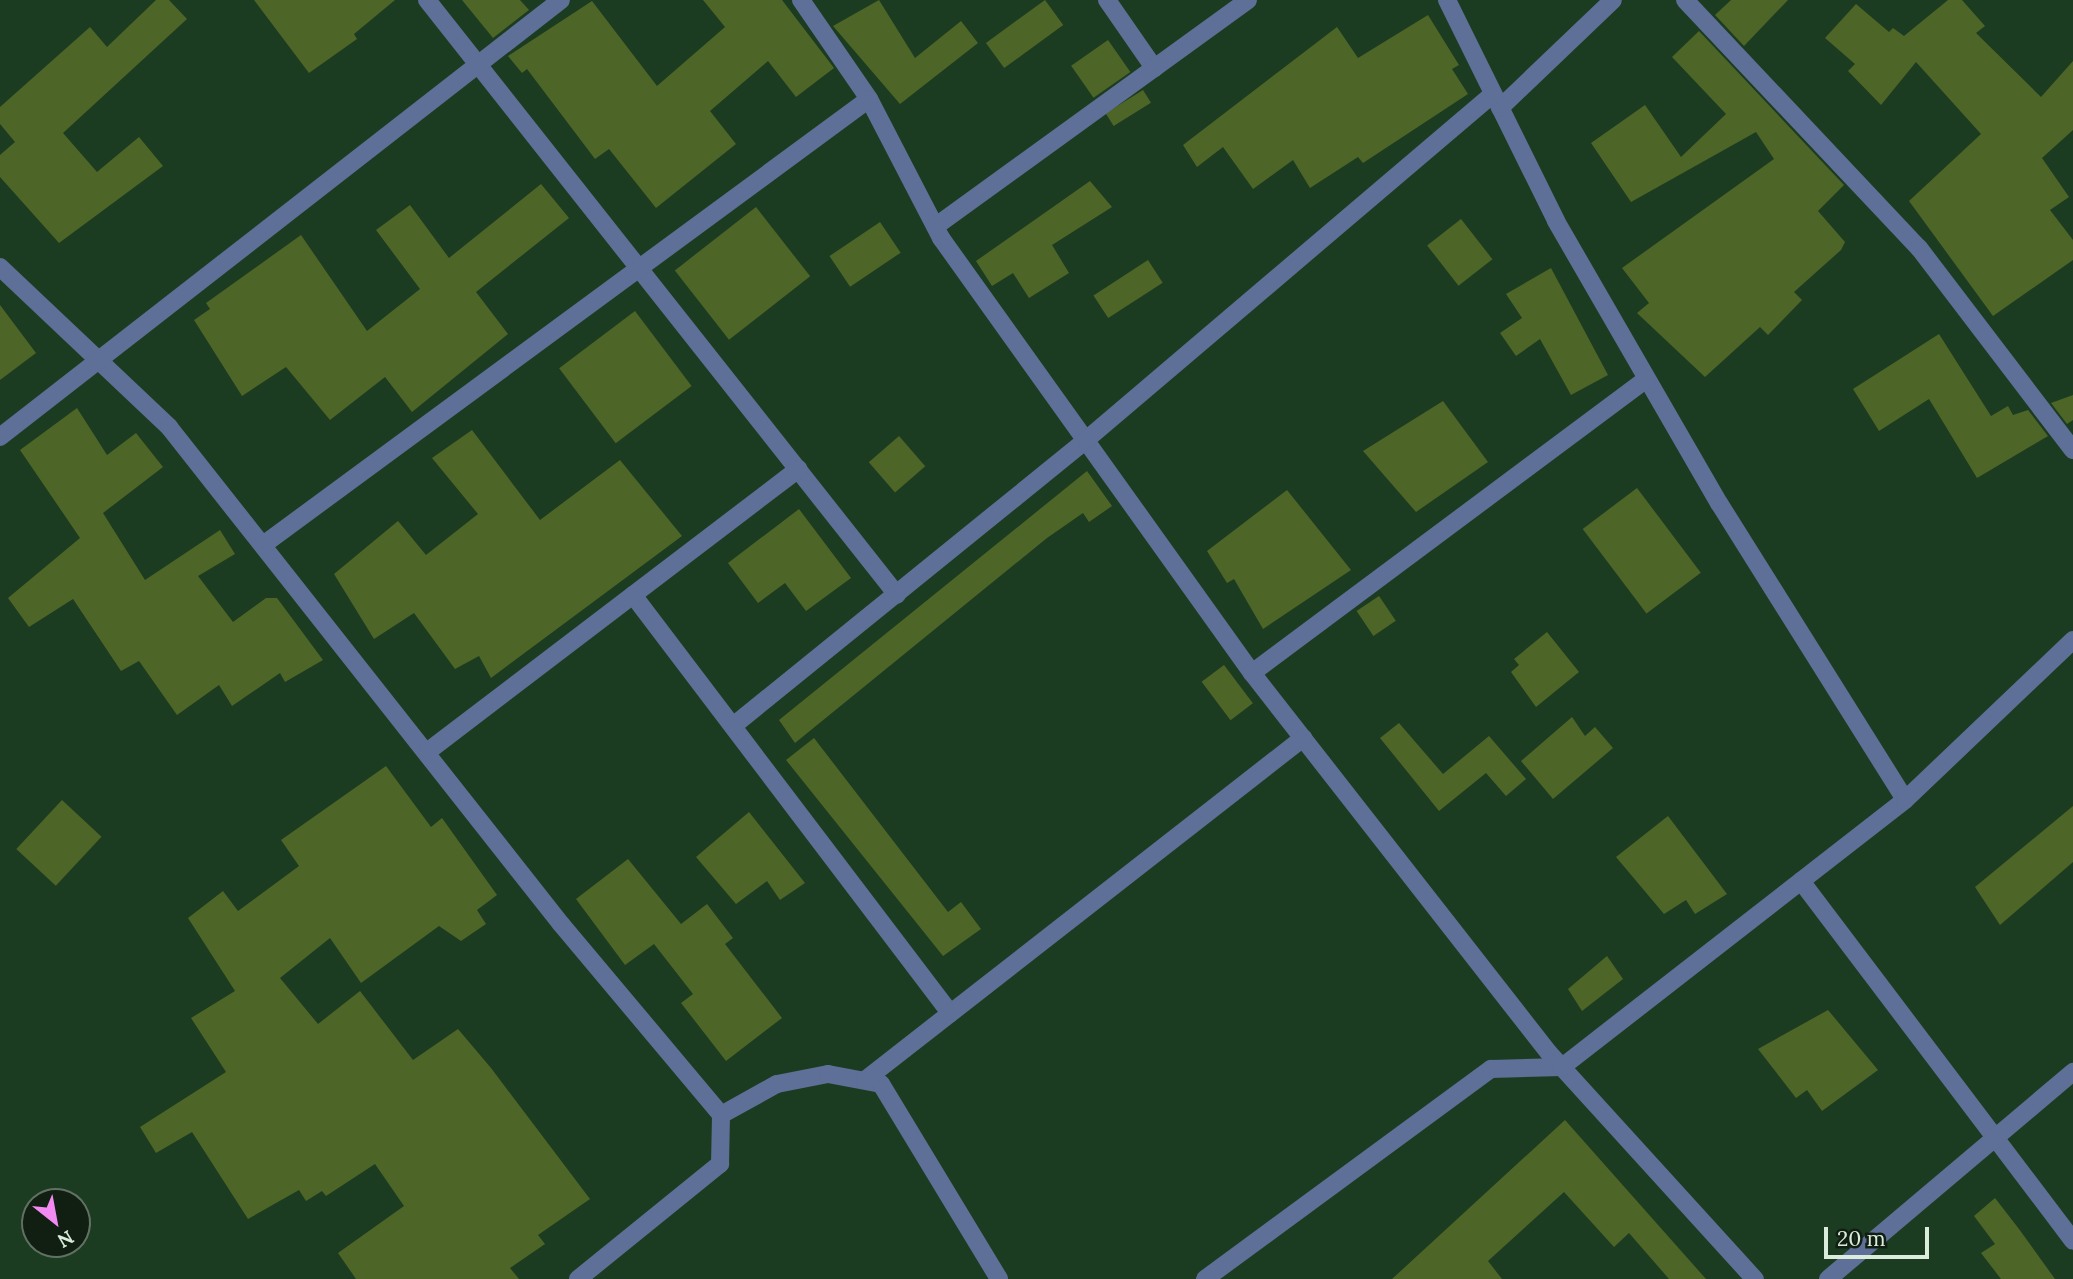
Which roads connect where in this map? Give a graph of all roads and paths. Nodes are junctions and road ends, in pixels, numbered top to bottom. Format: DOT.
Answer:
graph roads {
  1 [pos="427,0"];
  2 [pos="561,0"];
  3 [pos="801,0"];
  4 [pos="1107,0"];
  5 [pos="1248,0"];
  6 [pos="1447,0"];
  7 [pos="1614,0"];
  8 [pos="1685,0"];
  9 [pos="480,63"];
  10 [pos="1154,68"];
  11 [pos="869,99"];
  12 [pos="1497,101"];
  13 [pos="936,226"];
  14 [pos="0,267"];
  15 [pos="640,267"];
  16 [pos="97,357"];
  17 [pos="1647,379"];
  18 [pos="0,437"];
  19 [pos="1086,440"];
  20 [pos="2073,450"];
  21 [pos="798,469"];
  22 [pos="263,545"];
  23 [pos="897,594"];
  24 [pos="633,595"];
  25 [pos="2073,640"];
  26 [pos="1252,673"];
  27 [pos="733,726"];
  28 [pos="1303,738"];
  29 [pos="427,752"];
  30 [pos="1905,800"];
  31 [pos="1801,881"];
  32 [pos="950,1013"];
  33 [pos="1562,1067"];
  34 [pos="2073,1072"];
  35 [pos="865,1080"];
  36 [pos="721,1115"];
  37 [pos="1996,1137"];
  38 [pos="2073,1241"];
  39 [pos="578,1279"];
  40 [pos="999,1279"];
  41 [pos="1205,1279"];
  42 [pos="1755,1279"];
  43 [pos="1828,1279"];
  1 -- 9 [label="street"];
  2 -- 9 [label="street"];
  3 -- 11 [label="street"];
  4 -- 10 [label="street"];
  5 -- 10 [label="street"];
  6 -- 12 [label="street"];
  7 -- 12 [label="street"];
  8 -- 20 [label="street"];
  9 -- 15 [label="street"];
  9 -- 16 [label="street"];
  10 -- 13 [label="street"];
  11 -- 13 [label="street"];
  11 -- 15 [label="street"];
  12 -- 17 [label="street"];
  12 -- 19 [label="street"];
  13 -- 19 [label="street"];
  14 -- 16 [label="street"];
  15 -- 21 [label="street"];
  15 -- 22 [label="street"];
  16 -- 18 [label="street"];
  16 -- 22 [label="street"];
  17 -- 26 [label="street"];
  17 -- 30 [label="street"];
  19 -- 23 [label="street"];
  19 -- 26 [label="street"];
  21 -- 23 [label="street"];
  21 -- 24 [label="street"];
  22 -- 29 [label="street"];
  23 -- 27 [label="street"];
  24 -- 27 [label="street"];
  24 -- 29 [label="street"];
  25 -- 30 [label="street"];
  26 -- 28 [label="street"];
  27 -- 32 [label="street"];
  28 -- 32 [label="street"];
  28 -- 33 [label="street"];
  29 -- 36 [label="street"];
  30 -- 31 [label="street"];
  31 -- 33 [label="street"];
  31 -- 37 [label="street"];
  32 -- 35 [label="street"];
  33 -- 41 [label="street"];
  33 -- 42 [label="street"];
  34 -- 37 [label="street"];
  35 -- 36 [label="street"];
  35 -- 40 [label="street"];
  36 -- 39 [label="street"];
  37 -- 38 [label="street"];
  37 -- 43 [label="street"];
}
